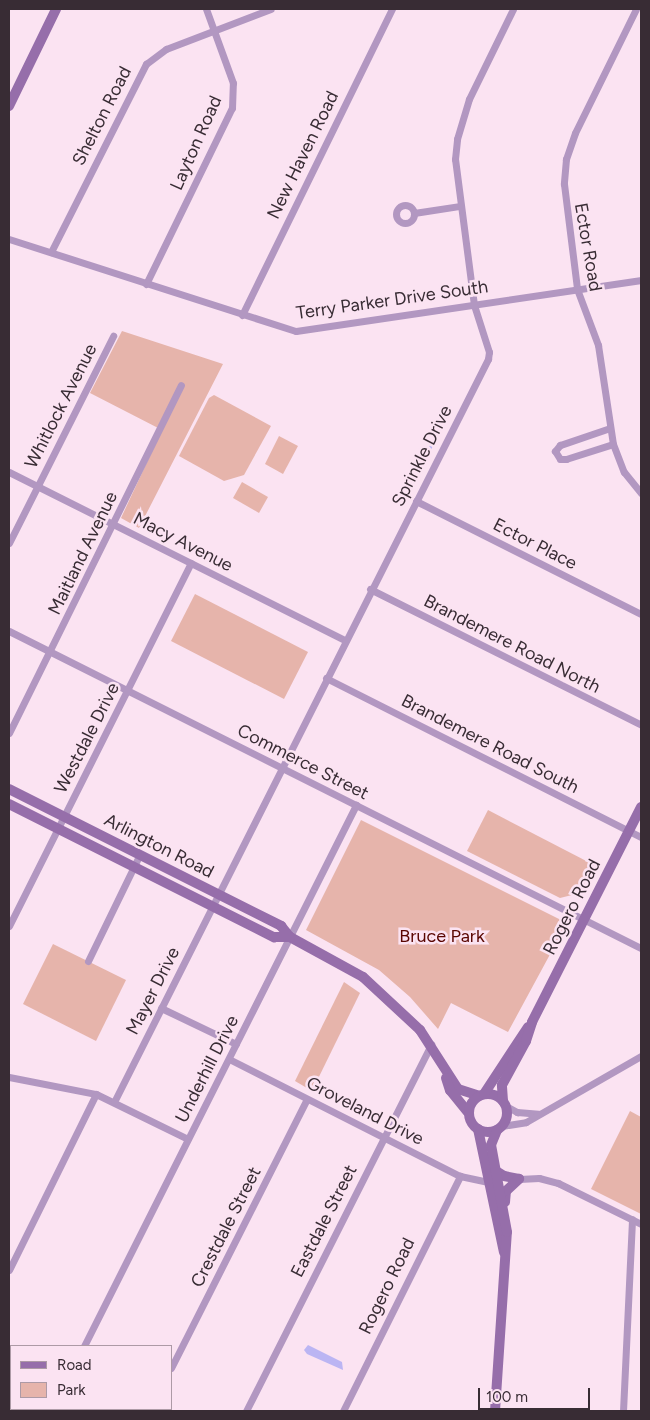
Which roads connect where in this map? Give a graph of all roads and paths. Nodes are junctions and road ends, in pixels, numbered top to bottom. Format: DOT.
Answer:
graph roads {
  1 [pos="56,9"];
  2 [pos="206,9"];
  3 [pos="271,9"];
  4 [pos="392,9"];
  5 [pos="513,9"];
  6 [pos="636,9"];
  7 [pos="215,31"];
  8 [pos="9,106"];
  9 [pos="460,206"];
  10 [pos="414,213"];
  11 [pos="9,239"];
  12 [pos="51,252"];
  13 [pos="641,280"];
  14 [pos="146,284"];
  15 [pos="577,289"];
  16 [pos="474,305"];
  17 [pos="242,315"];
  18 [pos="113,336"];
  19 [pos="181,385"];
  20 [pos="610,428"];
  21 [pos="613,444"];
  22 [pos="9,472"];
  23 [pos="38,486"];
  24 [pos="641,493"];
  25 [pos="416,501"];
  26 [pos="114,524"];
  27 [pos="9,543"];
  28 [pos="191,563"];
  29 [pos="370,589"];
  30 [pos="641,614"];
  31 [pos="9,632"];
  32 [pos="344,640"];
  33 [pos="50,652"];
  34 [pos="326,678"];
  35 [pos="127,691"];
  36 [pos="641,726"];
  37 [pos="9,733"];
  38 [pos="282,768"];
  39 [pos="9,789"];
  40 [pos="9,804"];
  41 [pos="356,805"];
  42 [pos="641,807"];
  43 [pos="64,817"];
  44 [pos="58,829"];
  45 [pos="629,831"];
  46 [pos="641,837"];
  47 [pos="140,854"];
  48 [pos="134,866"];
  49 [pos="219,895"];
  50 [pos="214,906"];
  51 [pos="584,920"];
  52 [pos="9,926"];
  53 [pos="290,937"];
  54 [pos="641,948"];
  55 [pos="88,961"];
  56 [pos="161,1008"];
  57 [pos="532,1022"];
  58 [pos="236,1044"];
  59 [pos="431,1044"];
  60 [pos="640,1058"];
  61 [pos="229,1060"];
  62 [pos="446,1070"];
  63 [pos="9,1077"];
  64 [pos="96,1094"];
  65 [pos="481,1095"];
  66 [pos="307,1099"];
  67 [pos="114,1102"];
  68 [pos="505,1103"];
  69 [pos="468,1112"];
  70 [pos="538,1114"];
  71 [pos="500,1128"];
  72 [pos="478,1129"];
  73 [pos="383,1137"];
  74 [pos="188,1139"];
  75 [pos="496,1170"];
  76 [pos="460,1176"];
  77 [pos="520,1178"];
  78 [pos="488,1182"];
  79 [pos="632,1219"];
  80 [pos="641,1224"];
  81 [pos="506,1242"];
  82 [pos="504,1253"];
  83 [pos="9,1270"];
  84 [pos="85,1345"];
  85 [pos="172,1366"];
  86 [pos="246,1411"];
  87 [pos="343,1411"];
  88 [pos="495,1411"];
  89 [pos="623,1411"];
  1 -- 8 [label="main road"];
  2 -- 7 [label="street, Layton Road"];
  3 -- 7 [label="street, Shelton Road"];
  4 -- 17 [label="street, New Haven Road"];
  5 -- 9 [label="street, Sprinkle Drive"];
  6 -- 15 [label="street, Ector Road"];
  7 -- 12 [label="street, Shelton Road"];
  7 -- 14 [label="street, Layton Road"];
  9 -- 10 [label="street"];
  9 -- 16 [label="street, Sprinkle Drive"];
  11 -- 12 [label="street, Terry Parker Drive South"];
  12 -- 14 [label="street, Terry Parker Drive South"];
  13 -- 15 [label="street, Terry Parker Drive South"];
  14 -- 17 [label="street, Terry Parker Drive South"];
  15 -- 16 [label="street, Terry Parker Drive South"];
  15 -- 20 [label="street, Ector Road"];
  16 -- 17 [label="street, Terry Parker Drive South"];
  16 -- 25 [label="street, Sprinkle Drive"];
  18 -- 23 [label="street, Whitlock Avenue"];
  19 -- 26 [label="street, Maitland Avenue"];
  20 -- 21 [label="street, Ector Road"];
  20 -- 21 [label="street"];
  21 -- 24 [label="street, Ector Road"];
  22 -- 23 [label="street, Macy Avenue"];
  23 -- 26 [label="street, Macy Avenue"];
  23 -- 27 [label="street, Whitlock Avenue"];
  25 -- 29 [label="street, Sprinkle Drive"];
  25 -- 30 [label="street, Ector Place"];
  26 -- 28 [label="street, Macy Avenue"];
  26 -- 33 [label="street, Maitland Avenue"];
  28 -- 32 [label="street, Macy Avenue"];
  28 -- 35 [label="street, Westdale Drive"];
  29 -- 32 [label="street, Sprinkle Drive"];
  29 -- 36 [label="street, Brandemere Road North"];
  31 -- 33 [label="street, Commerce Street"];
  32 -- 34 [label="street, Sprinkle Drive"];
  33 -- 35 [label="street, Commerce Street"];
  33 -- 37 [label="street, Maitland Avenue"];
  34 -- 38 [label="street, Sprinkle Drive"];
  34 -- 45 [label="street, Brandemere Road South"];
  35 -- 38 [label="street, Commerce Street"];
  35 -- 43 [label="street, Westdale Drive"];
  38 -- 41 [label="street, Commerce Street"];
  38 -- 49 [label="street, Sprinkle Drive"];
  39 -- 43 [label="main road, Arlington Road"];
  40 -- 44 [label="main road, Arlington Road"];
  41 -- 51 [label="street, Commerce Street"];
  41 -- 53 [label="street, Underhill Drive"];
  42 -- 45 [label="main road, Rogero Road"];
  43 -- 44 [label="street, Westdale Drive"];
  43 -- 47 [label="main road, Arlington Road"];
  44 -- 48 [label="main road, Arlington Road"];
  44 -- 52 [label="street, Westdale Drive"];
  45 -- 46 [label="street, Brandemere Road South"];
  45 -- 51 [label="main road, Rogero Road"];
  47 -- 48 [label="street"];
  47 -- 49 [label="main road, Arlington Road"];
  48 -- 50 [label="main road, Arlington Road"];
  48 -- 55 [label="street"];
  49 -- 50 [label="street, Mayer Drive"];
  49 -- 53 [label="main road, Arlington Road"];
  50 -- 53 [label="main road, Arlington Road"];
  50 -- 56 [label="street, Mayer Drive"];
  51 -- 54 [label="street, Commerce Street"];
  51 -- 57 [label="main road, Rogero Road"];
  53 -- 58 [label="street, Underhill Drive"];
  53 -- 59 [label="main road, Arlington Road"];
  56 -- 58 [label="street"];
  56 -- 67 [label="street, Mayer Drive"];
  57 -- 65 [label="main road, Rogero Road"];
  57 -- 68 [label="main road, Rogero Road"];
  58 -- 61 [label="street, Underhill Drive"];
  59 -- 62 [label="main road, Arlington Road"];
  59 -- 73 [label="street, Eastdale Street"];
  60 -- 70 [label="street"];
  61 -- 66 [label="street, Groveland Drive"];
  61 -- 74 [label="street, Underhill Drive"];
  62 -- 65 [label="main road, Arlington Road"];
  62 -- 69 [label="main road, Arlington Road"];
  63 -- 64 [label="street"];
  64 -- 67 [label="street"];
  64 -- 83 [label="street"];
  65 -- 68 [label="main road"];
  65 -- 69 [label="main road"];
  66 -- 73 [label="street, Groveland Drive"];
  66 -- 85 [label="street, Crestdale Street"];
  67 -- 74 [label="street"];
  68 -- 70 [label="street"];
  68 -- 71 [label="main road"];
  69 -- 72 [label="main road"];
  70 -- 71 [label="street"];
  71 -- 72 [label="main road"];
  71 -- 75 [label="main road"];
  72 -- 78 [label="main road"];
  73 -- 76 [label="street, Groveland Drive"];
  73 -- 86 [label="street, Eastdale Street"];
  74 -- 84 [label="street, Underhill Drive"];
  75 -- 77 [label="main road"];
  75 -- 81 [label="main road"];
  76 -- 78 [label="street, Groveland Drive"];
  76 -- 87 [label="street, Rogero Road"];
  77 -- 79 [label="street"];
  77 -- 81 [label="main road"];
  78 -- 82 [label="main road"];
  79 -- 80 [label="street"];
  79 -- 89 [label="street"];
  81 -- 82 [label="main road"];
  82 -- 88 [label="main road"];
}
